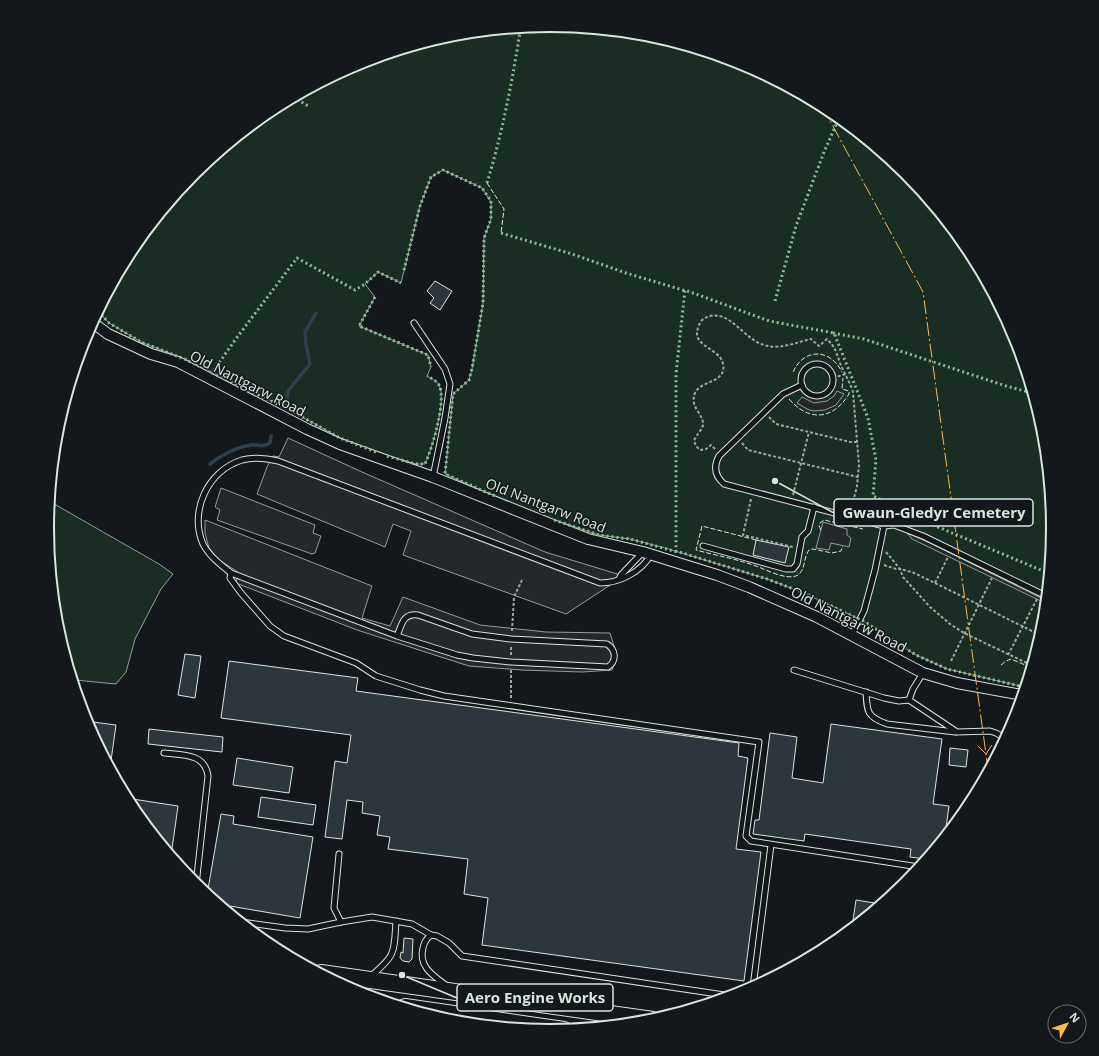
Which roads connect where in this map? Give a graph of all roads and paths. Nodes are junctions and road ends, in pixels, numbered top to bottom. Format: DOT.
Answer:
graph roads {
  1 [pos="414,323"];
  2 [pos="97,326"];
  3 [pos="846,374"];
  4 [pos="833,378"];
  5 [pos="802,385"];
  6 [pos="764,412"];
  7 [pos="809,432"];
  8 [pos="737,438"];
  9 [pos="858,442"];
  10 [pos="715,449"];
  11 [pos="801,463"];
  12 [pos="433,477"];
  13 [pos="858,477"];
  14 [pos="793,496"];
  15 [pos="751,500"];
  16 [pos="814,507"];
  17 [pos="851,510"];
  18 [pos="884,526"];
  19 [pos="703,546"];
  20 [pos="886,547"];
  21 [pos="795,548"];
  22 [pos="952,550"];
  23 [pos="647,553"];
  24 [pos="877,562"];
  25 [pos="900,569"];
  26 [pos="996,572"];
  27 [pos="231,573"];
  28 [pos="619,580"];
  29 [pos="935,583"];
  30 [pos="1040,593"];
  31 [pos="979,604"];
  32 [pos="1023,627"];
  33 [pos="1034,632"];
  34 [pos="964,633"];
  35 [pos="852,635"];
  36 [pos="397,636"];
  37 [pos="1008,655"];
  38 [pos="951,661"];
  39 [pos="1027,663"];
  40 [pos="794,670"];
  41 [pos="923,673"];
  42 [pos="866,692"];
  43 [pos="1016,695"];
  44 [pos="909,700"];
  45 [pos="957,732"];
  46 [pos="1000,735"];
  47 [pos="164,753"];
  48 [pos="771,845"];
  49 [pos="339,854"];
  50 [pos="912,866"];
  51 [pos="197,877"];
  52 [pos="396,921"];
  53 [pos="341,922"];
  54 [pos="250,923"];
  55 [pos="431,935"];
  56 [pos="337,976"];
  57 [pos="367,980"];
  58 [pos="754,980"];
  59 [pos="453,991"];
  60 [pos="719,994"];
  61 [pos="454,1014"];
  62 [pos="631,1017"];
  63 [pos="512,1023"];
  1 -- 12 [label="lane"];
  2 -- 12 [label="street, Old Nantgarw Road"];
  3 -- 4 [label="path"];
  3 -- 9 [label="path"];
  3 -- 10 [label="path"];
  4 -- 5 [label="lane"];
  4 -- 5 [label="lane"];
  5 -- 6 [label="lane"];
  6 -- 7 [label="path"];
  6 -- 8 [label="lane"];
  7 -- 9 [label="path"];
  7 -- 11 [label="path"];
  8 -- 11 [label="path"];
  8 -- 16 [label="lane"];
  9 -- 13 [label="path"];
  11 -- 13 [label="path"];
  11 -- 14 [label="path"];
  12 -- 23 [label="street, Old Nantgarw Road"];
  13 -- 17 [label="path"];
  15 -- 21 [label="path"];
  16 -- 18 [label="lane"];
  16 -- 19 [label="lane"];
  18 -- 22 [label="lane"];
  18 -- 24 [label="lane"];
  20 -- 25 [label="path"];
  22 -- 26 [label="lane"];
  22 -- 29 [label="path"];
  23 -- 28 [label="lane"];
  23 -- 28 [label="lane"];
  23 -- 35 [label="street, Old Nantgarw Road"];
  24 -- 25 [label="path"];
  24 -- 35 [label="lane"];
  25 -- 29 [label="path"];
  25 -- 34 [label="path"];
  26 -- 30 [label="lane"];
  26 -- 31 [label="path"];
  27 -- 28 [label="lane"];
  27 -- 36 [label="lane"];
  27 -- 48 [label="lane"];
  29 -- 31 [label="path"];
  30 -- 32 [label="path"];
  31 -- 32 [label="path"];
  31 -- 34 [label="path"];
  32 -- 33 [label="path"];
  32 -- 37 [label="path"];
  34 -- 37 [label="path"];
  34 -- 38 [label="path"];
  35 -- 41 [label="street, Old Nantgarw Road"];
  36 -- 36 [label="lane"];
  37 -- 39 [label="path"];
  40 -- 42 [label="lane"];
  41 -- 43 [label="street, Old Nantgarw Road"];
  41 -- 44 [label="lane"];
  42 -- 44 [label="lane"];
  42 -- 45 [label="lane"];
  44 -- 45 [label="lane"];
  45 -- 46 [label="lane"];
  47 -- 51 [label="lane"];
  48 -- 50 [label="lane"];
  48 -- 58 [label="lane"];
  49 -- 53 [label="lane"];
  52 -- 53 [label="lane"];
  52 -- 55 [label="lane"];
  52 -- 57 [label="lane"];
  53 -- 54 [label="lane"];
  55 -- 59 [label="lane"];
  55 -- 60 [label="lane"];
  56 -- 57 [label="main road"];
  57 -- 59 [label="main road"];
  59 -- 62 [label="main road"];
  61 -- 63 [label="main road"];
}
